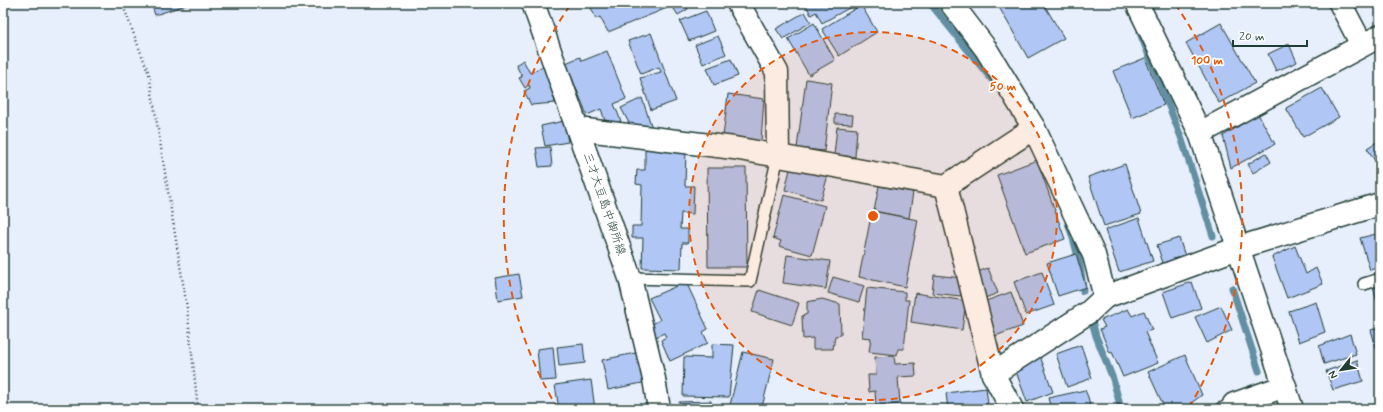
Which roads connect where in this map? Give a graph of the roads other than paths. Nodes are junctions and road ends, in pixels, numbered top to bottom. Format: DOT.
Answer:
graph roads {
  1 [pos="533,3"];
  2 [pos="738,3"];
  3 [pos="951,3"];
  4 [pos="1137,3"];
  5 [pos="1340,3"];
  6 [pos="1371,40"];
  7 [pos="1034,128"];
  8 [pos="578,129"];
  9 [pos="1200,133"];
  10 [pos="778,156"];
  11 [pos="946,186"];
  12 [pos="1380,204"];
  13 [pos="1238,248"];
  14 [pos="630,278"];
  15 [pos="1380,279"];
  16 [pos="1364,284"];
  17 [pos="1105,297"];
  18 [pos="993,374"];
  19 [pos="1285,386"];
  20 [pos="1227,406"];
  21 [pos="659,409"];
  22 [pos="1012,409"];
  23 [pos="1292,409"];
  1 -- 8 [label="street, 三才大豆島中御所線"];
  2 -- 10 [label="street"];
  3 -- 7 [label="street"];
  4 -- 9 [label="street"];
  5 -- 6 [label="street"];
  6 -- 9 [label="street"];
  7 -- 11 [label="street"];
  7 -- 17 [label="street"];
  8 -- 10 [label="street"];
  8 -- 14 [label="street, 三才大豆島中御所線"];
  9 -- 13 [label="street"];
  10 -- 11 [label="street"];
  10 -- 14 [label="lane"];
  11 -- 18 [label="street"];
  12 -- 13 [label="street"];
  13 -- 17 [label="street"];
  13 -- 19 [label="street"];
  14 -- 21 [label="street, 三才大豆島中御所線"];
  15 -- 16 [label="lane"];
  17 -- 18 [label="street"];
  18 -- 22 [label="street"];
  19 -- 20 [label="street"];
  19 -- 23 [label="street"];
}
